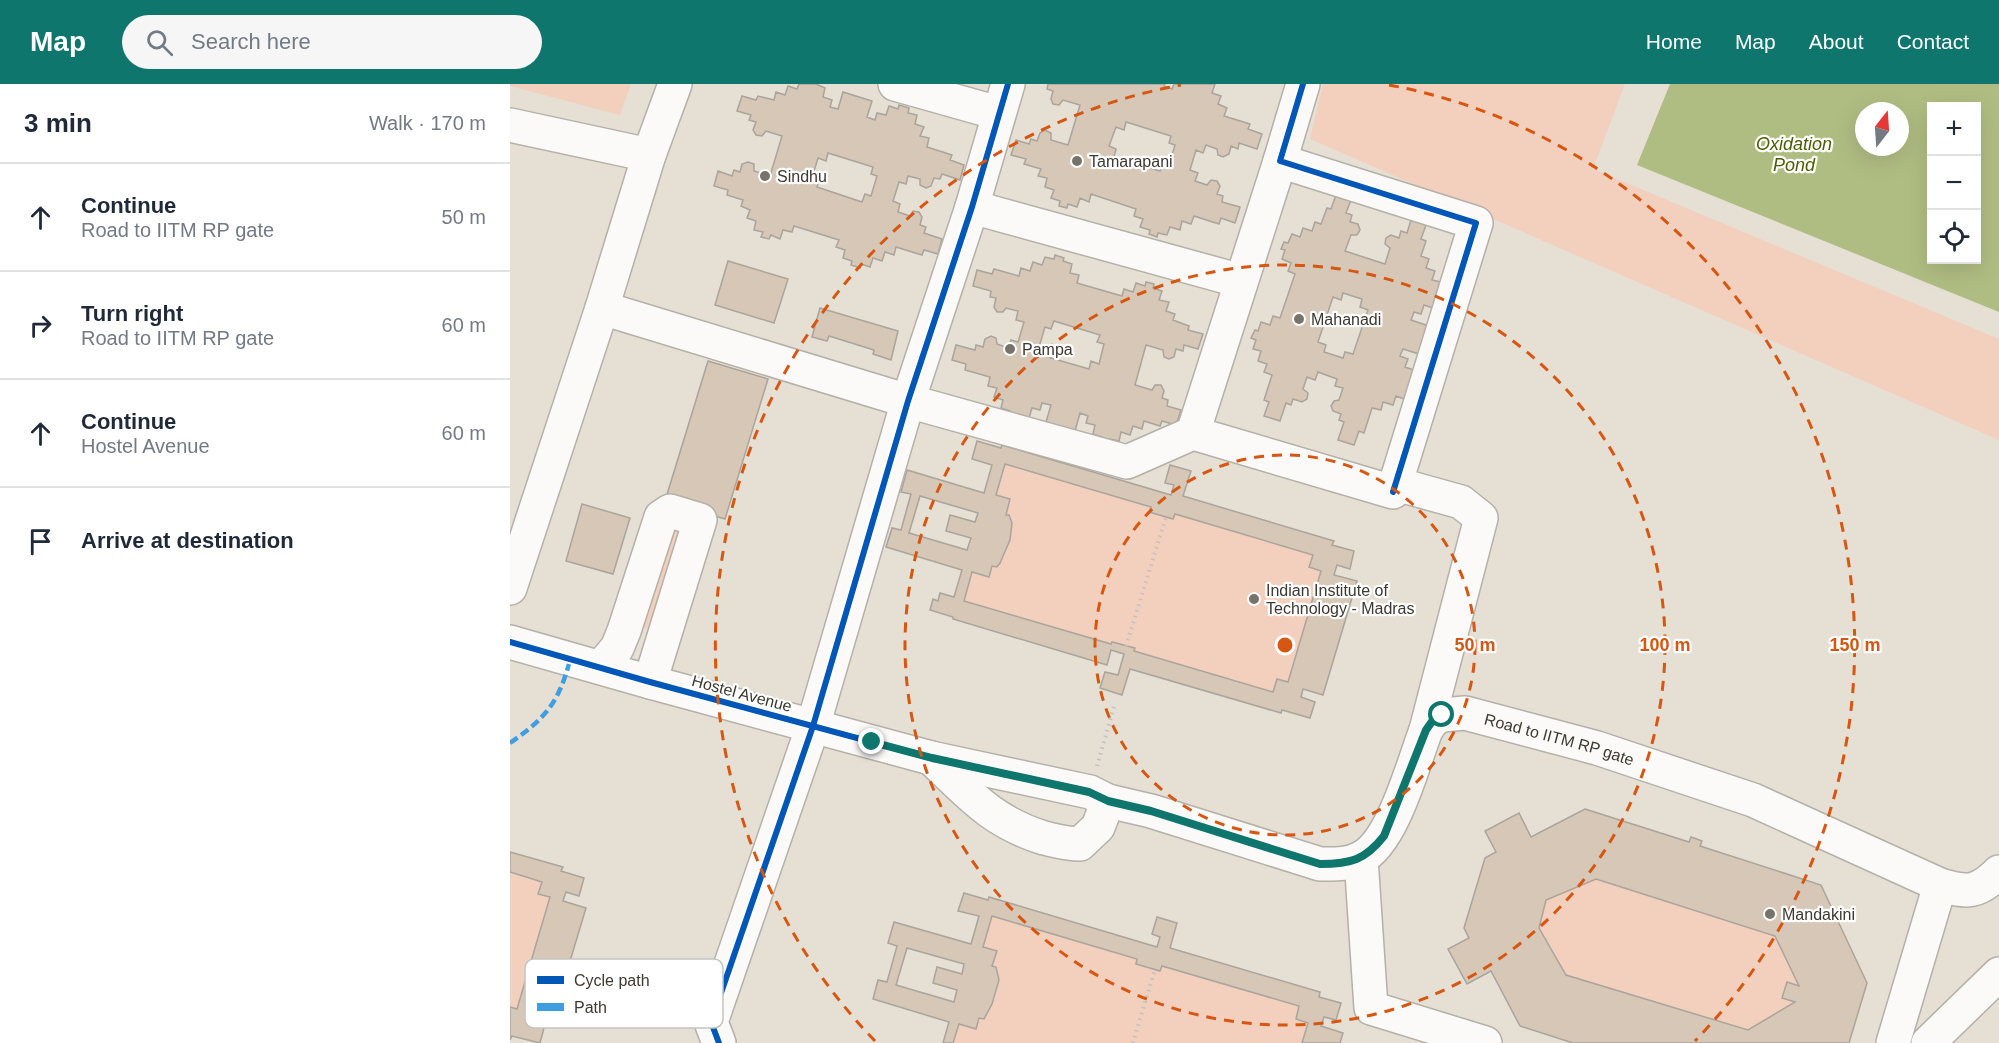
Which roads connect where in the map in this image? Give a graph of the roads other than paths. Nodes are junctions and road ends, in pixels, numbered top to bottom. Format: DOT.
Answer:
graph roads {
  1 [pos="675,84"];
  2 [pos="895,84"];
  3 [pos="1303,84"];
  4 [pos="1003,99"];
  5 [pos="510,124"];
  6 [pos="649,155"];
  7 [pos="1280,161"];
  8 [pos="972,207"];
  9 [pos="1242,281"];
  10 [pos="602,308"];
  11 [pos="908,401"];
  12 [pos="1193,433"];
  13 [pos="1395,488"];
  14 [pos="510,588"];
  15 [pos="624,631"];
  16 [pos="510,642"];
  17 [pos="662,644"];
  18 [pos="601,667"];
  19 [pos="650,682"];
  20 [pos="813,726"];
  21 [pos="1426,730"];
  22 [pos="932,758"];
  23 [pos="1099,797"];
  24 [pos="1361,858"];
  25 [pos="1999,872"];
  26 [pos="1940,885"];
  27 [pos="1999,974"];
  28 [pos="723,987"];
  29 [pos="713,1028"];
  30 [pos="719,1043"];
  31 [pos="1485,1043"];
  32 [pos="1893,1043"];
  33 [pos="1928,1043"];
  1 -- 6 [label="street"];
  2 -- 4 [label="street"];
  3 -- 7 [label="street"];
  4 -- 8 [label="street"];
  5 -- 6 [label="street"];
  6 -- 10 [label="street"];
  7 -- 9 [label="street"];
  7 -- 13 [label="street"];
  8 -- 9 [label="street"];
  8 -- 11 [label="street"];
  9 -- 12 [label="street"];
  10 -- 11 [label="street"];
  10 -- 14 [label="street"];
  11 -- 12 [label="street"];
  11 -- 20 [label="street"];
  12 -- 13 [label="street"];
  13 -- 21 [label="street"];
  15 -- 17 [label="street"];
  15 -- 17 [label="street"];
  15 -- 18 [label="street"];
  16 -- 18 [label="street, Hostel Avenue"];
  17 -- 19 [label="street"];
  18 -- 19 [label="street, Hostel Avenue"];
  19 -- 20 [label="street, Hostel Avenue"];
  20 -- 22 [label="street, Hostel Avenue"];
  20 -- 28 [label="street"];
  21 -- 24 [label="street"];
  21 -- 26 [label="street, Road to IITM RP gate"];
  22 -- 23 [label="street, Hostel Avenue"];
  22 -- 23 [label="street"];
  23 -- 24 [label="street"];
  24 -- 31 [label="street"];
  25 -- 26 [label="street, Road to IITM RP gate"];
  26 -- 32 [label="street"];
  27 -- 33 [label="street"];
  29 -- 30 [label="street"];
}
